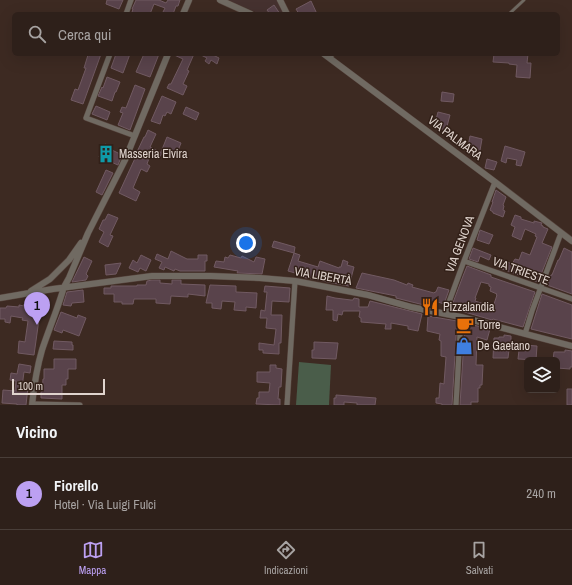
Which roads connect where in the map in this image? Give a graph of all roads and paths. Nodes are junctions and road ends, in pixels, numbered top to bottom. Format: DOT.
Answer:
graph roads {
  1 [pos="131,0"];
  2 [pos="189,0"];
  3 [pos="220,0"];
  4 [pos="280,0"];
  5 [pos="524,0"];
  6 [pos="127,12"];
  7 [pos="184,12"];
  8 [pos="247,12"];
  9 [pos="286,12"];
  10 [pos="511,12"];
  11 [pos="109,56"];
  12 [pos="167,56"];
  13 [pos="330,56"];
  14 [pos="135,136"];
  15 [pos="495,182"];
  16 [pos="88,233"];
  17 [pos="561,233"];
  18 [pos="572,241"];
  19 [pos="464,261"];
  20 [pos="50,279"];
  21 [pos="295,281"];
  22 [pos="64,287"];
  23 [pos="540,288"];
  24 [pos="53,289"];
  25 [pos="28,292"];
  26 [pos="0,298"];
  27 [pos="572,299"];
  28 [pos="445,313"];
  29 [pos="461,317"];
  30 [pos="525,334"];
  31 [pos="572,346"];
  32 [pos="32,404"];
  33 [pos="80,405"];
  34 [pos="287,405"];
  35 [pos="456,405"];
  1 -- 6 [label="street"];
  2 -- 7 [label="street"];
  3 -- 8 [label="street"];
  4 -- 9 [label="street"];
  5 -- 10 [label="lane"];
  11 -- 14 [label="street"];
  12 -- 14 [label="street"];
  13 -- 15 [label="street, VIA PALMARA"];
  14 -- 16 [label="street"];
  15 -- 17 [label="street, VIA PALMARA"];
  15 -- 19 [label="street, VIA GENOVA"];
  16 -- 20 [label="street"];
  16 -- 22 [label="street"];
  17 -- 18 [label="street, VIA PALMARA"];
  17 -- 23 [label="street"];
  19 -- 23 [label="street, VIA TRIESTE"];
  19 -- 28 [label="street, VIA GENOVA"];
  20 -- 24 [label="street"];
  20 -- 25 [label="street"];
  21 -- 22 [label="street, VIA LIBERTÀ"];
  21 -- 28 [label="street, VIA LIBERTÀ"];
  21 -- 34 [label="street"];
  22 -- 24 [label="street, VIA LIBERTÀ"];
  22 -- 32 [label="street"];
  23 -- 27 [label="street, VIA TRIESTE"];
  23 -- 30 [label="street"];
  24 -- 25 [label="street, VIA LIBERTÀ"];
  25 -- 26 [label="street"];
  28 -- 29 [label="street, VIA LIBERTÀ"];
  29 -- 30 [label="street, VIA LIBERTÀ"];
  29 -- 35 [label="street"];
  30 -- 31 [label="street, VIA LIBERTÀ"];
  32 -- 33 [label="street"];
}
